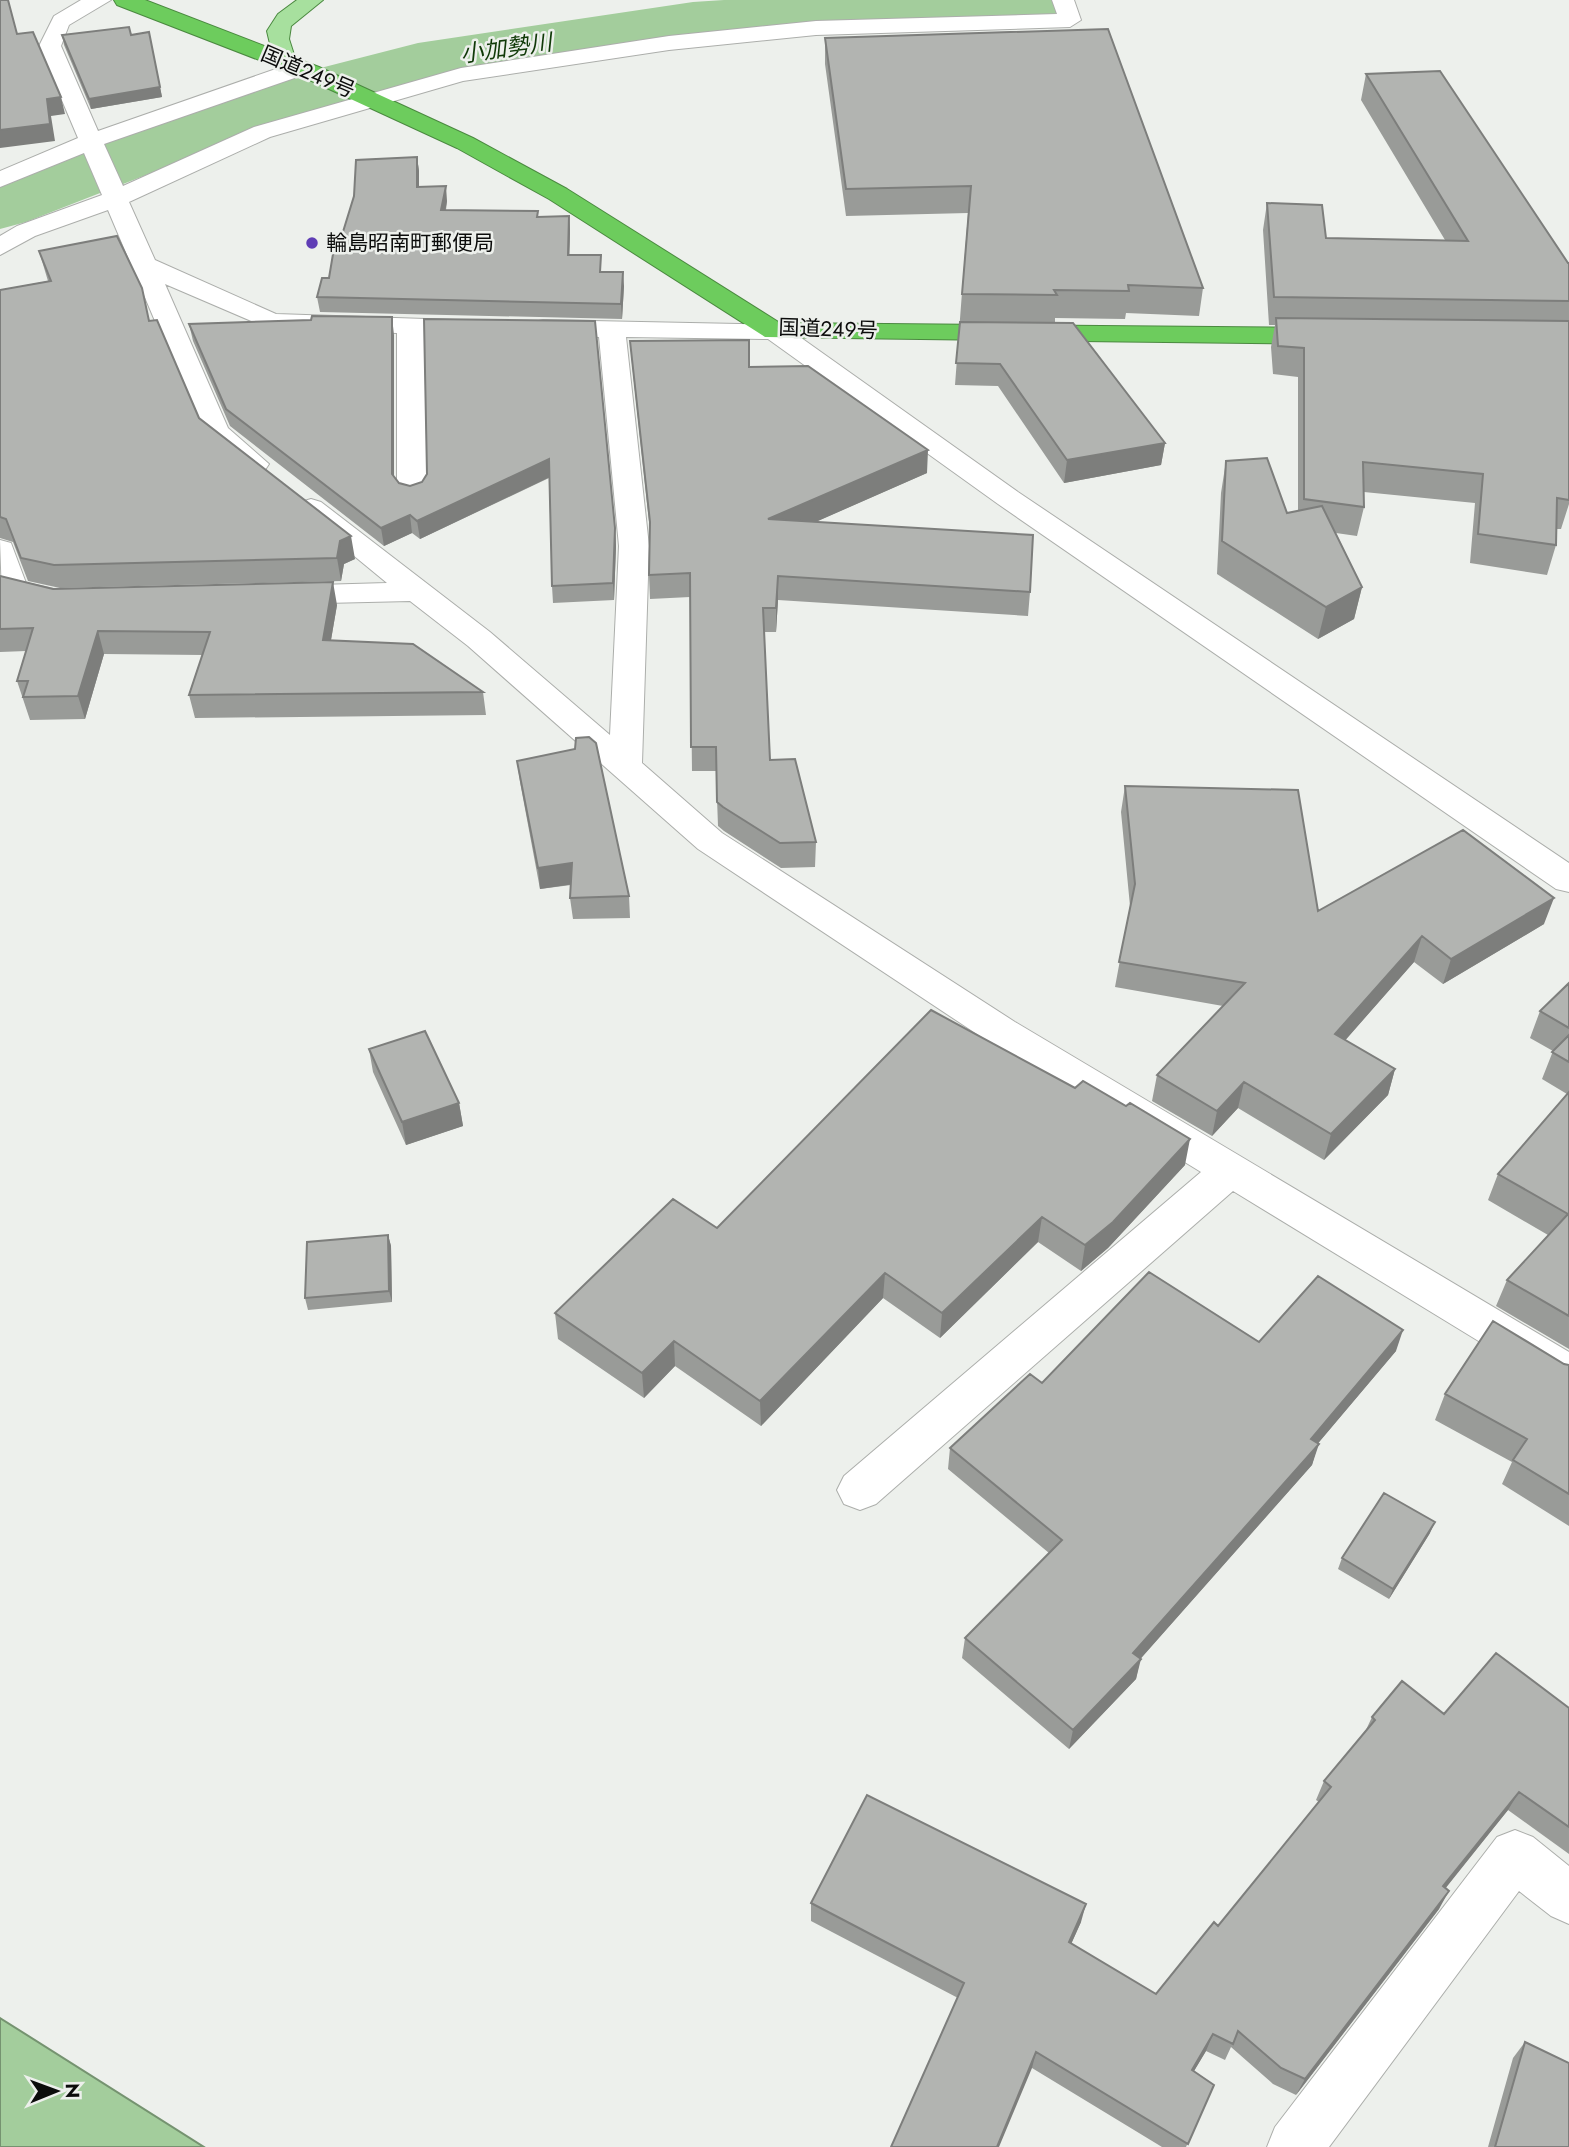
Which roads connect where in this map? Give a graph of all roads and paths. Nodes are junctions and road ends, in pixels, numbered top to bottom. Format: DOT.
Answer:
graph roads {
  1 [pos="100,0"];
  2 [pos="125,0"];
  3 [pos="312,0"];
  4 [pos="1066,10"];
  5 [pos="299,67"];
  6 [pos="371,99"];
  7 [pos="93,146"];
  8 [pos="0,180"];
  9 [pos="112,189"];
  10 [pos="0,247"];
  11 [pos="144,265"];
  12 [pos="410,325"];
  13 [pos="612,330"];
  14 [pos="774,331"];
  15 [pos="1347,336"];
  16 [pos="412,492"];
  17 [pos="0,549"];
  18 [pos="418,591"];
  19 [pos="253,596"];
  20 [pos="74,600"];
  21 [pos="625,766"];
  22 [pos="1569,880"];
  23 [pos="1230,1170"];
  24 [pos="1569,1374"];
  25 [pos="860,1490"];
  26 [pos="1569,1898"];
  27 [pos="1296,2147"];
  1 -- 7 [label="street"];
  2 -- 5 [label="highway, 国道249号"];
  3 -- 5 [label="main road"];
  4 -- 6 [label="street"];
  5 -- 6 [label="highway, 国道249号"];
  5 -- 7 [label="street"];
  6 -- 9 [label="street"];
  6 -- 14 [label="highway, 国道249号"];
  7 -- 8 [label="street"];
  7 -- 9 [label="street"];
  9 -- 10 [label="street"];
  9 -- 11 [label="street"];
  11 -- 12 [label="street"];
  11 -- 18 [label="street"];
  12 -- 13 [label="street"];
  12 -- 16 [label="street"];
  13 -- 14 [label="street"];
  13 -- 21 [label="street"];
  14 -- 15 [label="highway, 国道249号"];
  14 -- 22 [label="street"];
  17 -- 20 [label="street"];
  18 -- 19 [label="street"];
  18 -- 21 [label="street"];
  21 -- 23 [label="street"];
  23 -- 24 [label="street"];
  23 -- 25 [label="street"];
  26 -- 27 [label="street"];
}
